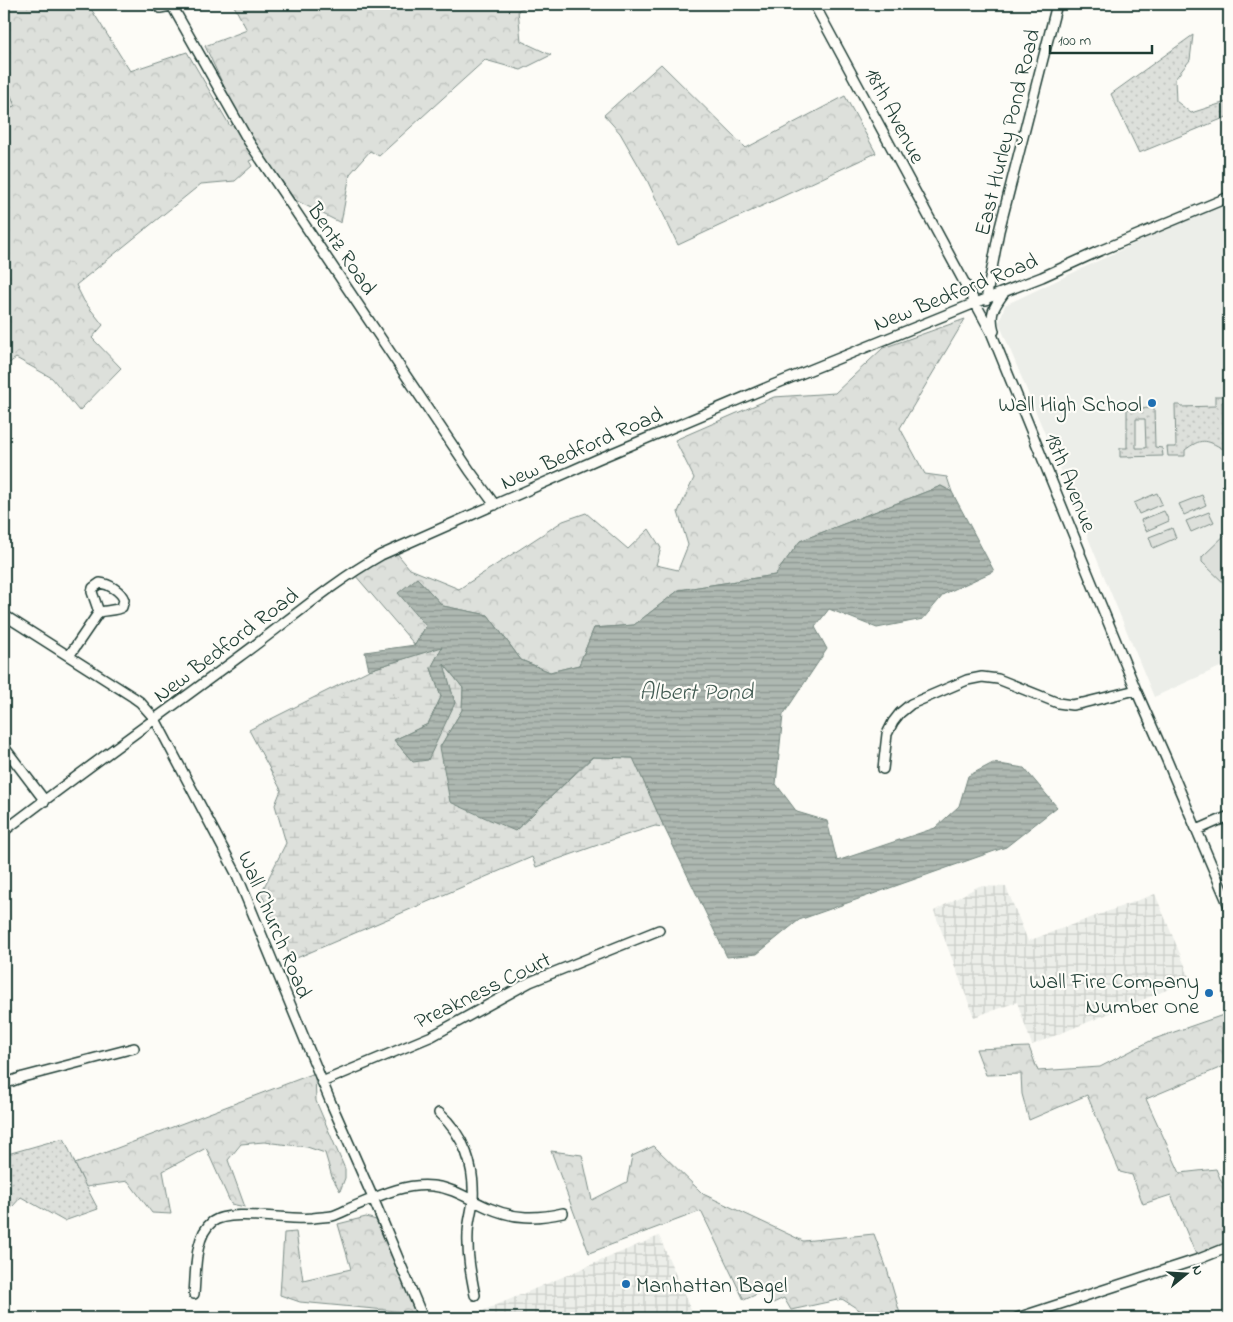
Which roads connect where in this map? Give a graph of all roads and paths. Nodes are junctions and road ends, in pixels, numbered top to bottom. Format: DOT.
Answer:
graph roads {
  1 [pos="154,4"];
  2 [pos="814,4"];
  3 [pos="1057,4"];
  4 [pos="171,5"];
  5 [pos="1229,197"];
  6 [pos="1004,292"];
  7 [pos="986,300"];
  8 [pos="975,303"];
  9 [pos="1003,360"];
  10 [pos="495,505"];
  11 [pos="100,612"];
  12 [pos="4,615"];
  13 [pos="69,656"];
  14 [pos="1136,690"];
  15 [pos="155,719"];
  16 [pos="4,747"];
  17 [pos="883,769"];
  18 [pos="45,801"];
  19 [pos="1229,816"];
  20 [pos="1197,830"];
  21 [pos="4,831"];
  22 [pos="1229,906"];
  23 [pos="659,930"];
  24 [pos="134,1048"];
  25 [pos="322,1082"];
  26 [pos="4,1084"];
  27 [pos="439,1113"];
  28 [pos="373,1198"];
  29 [pos="473,1200"];
  30 [pos="563,1213"];
  31 [pos="1229,1248"];
  32 [pos="194,1294"];
  33 [pos="475,1295"];
  34 [pos="423,1318"];
  35 [pos="1018,1318"];
  1 -- 4 [label="street, Bentz Road"];
  2 -- 8 [label="street, 18th Avenue"];
  3 -- 7 [label="street, East Hurley Pond Road"];
  4 -- 10 [label="street, Bentz Road"];
  5 -- 6 [label="street, New Bedford Road"];
  6 -- 7 [label="street, New Bedford Road"];
  6 -- 9 [label="street"];
  7 -- 8 [label="street, New Bedford Road"];
  8 -- 9 [label="street, 18th Avenue"];
  8 -- 10 [label="street, New Bedford Road"];
  9 -- 14 [label="street, 18th Avenue"];
  10 -- 15 [label="street, New Bedford Road"];
  11 -- 13 [label="street"];
  12 -- 13 [label="street, Wall Church Road"];
  13 -- 15 [label="street, Wall Church Road"];
  14 -- 17 [label="street"];
  14 -- 20 [label="street, 18th Avenue"];
  15 -- 18 [label="street, New Bedford Road"];
  15 -- 25 [label="street, Wall Church Road"];
  16 -- 18 [label="street"];
  18 -- 21 [label="street, New Bedford Road"];
  19 -- 20 [label="street"];
  20 -- 22 [label="street, 18th Avenue"];
  23 -- 25 [label="street, Preakness Court"];
  24 -- 26 [label="street"];
  25 -- 28 [label="street, Wall Church Road"];
  27 -- 29 [label="street"];
  28 -- 29 [label="street"];
  28 -- 32 [label="street"];
  28 -- 34 [label="street, Wall Church Road"];
  29 -- 30 [label="street"];
  29 -- 33 [label="street"];
  31 -- 35 [label="street"];
}
